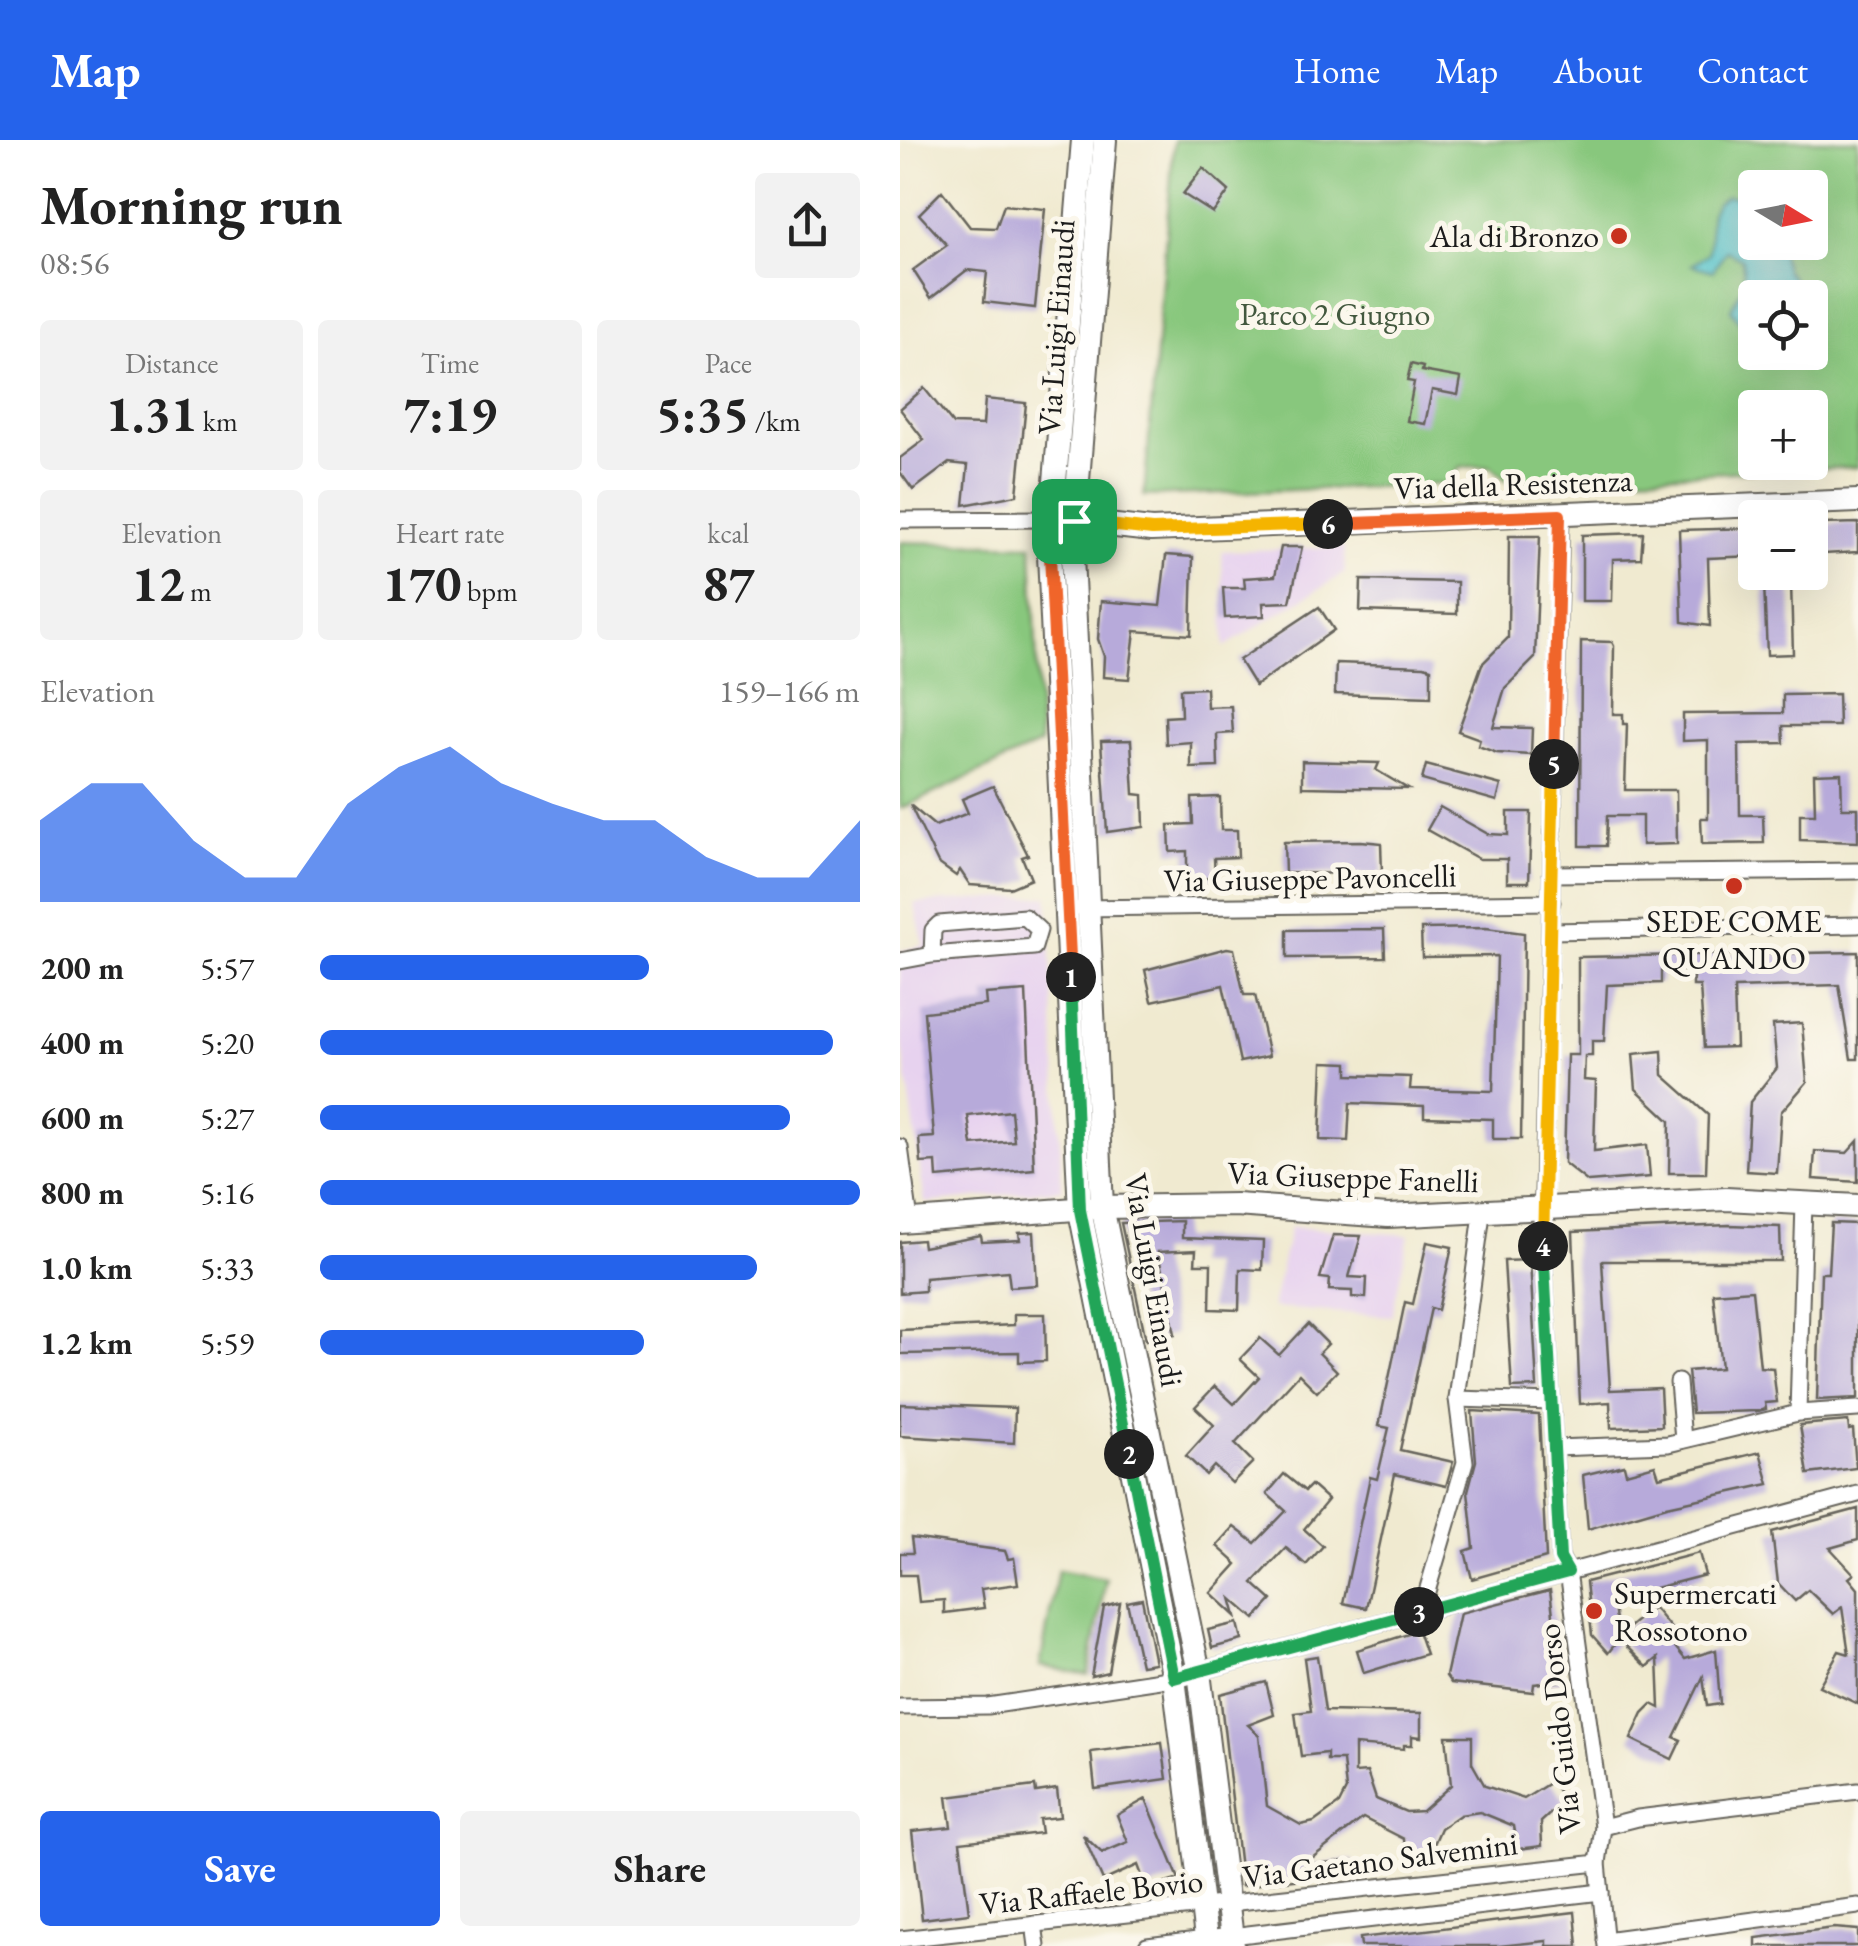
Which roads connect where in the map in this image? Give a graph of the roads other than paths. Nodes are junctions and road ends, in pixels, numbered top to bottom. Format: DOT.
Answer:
graph roads {
  1 [pos="1083,140"];
  2 [pos="1105,140"];
  3 [pos="1858,500"];
  4 [pos="1560,515"];
  5 [pos="900,520"];
  6 [pos="1062,520"];
  7 [pos="1858,871"];
  8 [pos="1552,874"];
  9 [pos="1552,902"];
  10 [pos="1078,908"];
  11 [pos="1858,924"];
  12 [pos="1551,931"];
  13 [pos="932,954"];
  14 [pos="900,962"];
  15 [pos="900,1148"];
  16 [pos="1804,1202"];
  17 [pos="1858,1206"];
  18 [pos="1091,1209"];
  19 [pos="1545,1209"];
  20 [pos="1482,1214"];
  21 [pos="905,1222"];
  22 [pos="1678,1382"];
  23 [pos="1457,1398"];
  24 [pos="1551,1402"];
  25 [pos="1858,1409"];
  26 [pos="1798,1413"];
  27 [pos="1684,1440"];
  28 [pos="1554,1448"];
  29 [pos="1858,1494"];
  30 [pos="1568,1572"];
  31 [pos="1421,1612"];
  32 [pos="1199,1672"];
  33 [pos="1174,1678"];
  34 [pos="900,1707"];
  35 [pos="1858,1791"];
  36 [pos="1603,1828"];
  37 [pos="1598,1863"];
  38 [pos="1601,1892"];
  39 [pos="1228,1906"];
  40 [pos="1858,1906"];
  41 [pos="1202,1908"];
  42 [pos="1034,1924"];
  43 [pos="1310,1926"];
  44 [pos="900,1939"];
  45 [pos="1232,1941"];
  46 [pos="1207,1943"];
  47 [pos="1605,1943"];
  48 [pos="1037,1946"];
  49 [pos="1147,1946"];
  50 [pos="1312,1946"];
  1 -- 6 [label="main road, Via Luigi Einaudi"];
  2 -- 6 [label="main road, Via Luigi Einaudi"];
  3 -- 4 [label="main road, Via della Resistenza"];
  4 -- 6 [label="main road, Via della Resistenza"];
  4 -- 8 [label="street, Via Guido Dorso"];
  5 -- 6 [label="street"];
  6 -- 10 [label="main road, Via Luigi Einaudi"];
  7 -- 8 [label="street"];
  8 -- 9 [label="street, Via Guido Dorso"];
  9 -- 10 [label="street, Via Giuseppe Pavoncelli"];
  9 -- 12 [label="street, Via Guido Dorso"];
  10 -- 18 [label="main road, Via Luigi Einaudi"];
  11 -- 12 [label="street"];
  12 -- 19 [label="street, Via Guido Dorso"];
  13 -- 13 [label="street"];
  13 -- 14 [label="street"];
  15 -- 21 [label="street"];
  16 -- 17 [label="main road, Via Giuseppe Fanelli"];
  16 -- 19 [label="main road, Via Giuseppe Fanelli"];
  16 -- 26 [label="street"];
  18 -- 20 [label="main road, Via Giuseppe Fanelli"];
  18 -- 21 [label="main road, Via Giuseppe Fanelli"];
  18 -- 32 [label="main road, Via Luigi Einaudi"];
  18 -- 33 [label="main road, Via Luigi Einaudi"];
  19 -- 20 [label="main road, Via Giuseppe Fanelli"];
  19 -- 24 [label="street, Via Guido Dorso"];
  20 -- 23 [label="street"];
  22 -- 27 [label="street"];
  23 -- 24 [label="street"];
  23 -- 31 [label="street"];
  24 -- 28 [label="street, Via Guido Dorso"];
  25 -- 26 [label="street"];
  26 -- 27 [label="street"];
  27 -- 28 [label="street"];
  28 -- 30 [label="street, Via Guido Dorso"];
  29 -- 30 [label="street"];
  30 -- 31 [label="street"];
  30 -- 36 [label="street, Via Guido Dorso"];
  31 -- 32 [label="street"];
  32 -- 33 [label="street"];
  32 -- 39 [label="main road, Via Luigi Einaudi"];
  33 -- 34 [label="street"];
  33 -- 41 [label="main road, Via Luigi Einaudi"];
  35 -- 36 [label="street"];
  36 -- 37 [label="street, Via Guido Dorso"];
  37 -- 38 [label="street, Via Guido Dorso"];
  37 -- 39 [label="street, Via Gaetano Salvemini"];
  38 -- 43 [label="street, Via Gaetano Salvemini"];
  38 -- 47 [label="street, Via Guido Dorso"];
  39 -- 41 [label="street, Via Raffaele Bovio"];
  39 -- 45 [label="main road, Via Luigi Einaudi"];
  40 -- 47 [label="street"];
  41 -- 42 [label="street, Via Raffaele Bovio"];
  41 -- 46 [label="main road, Via Luigi Einaudi"];
  42 -- 44 [label="street, Via Raffaele Bovio"];
  42 -- 48 [label="street"];
  43 -- 45 [label="street, Via Gaetano Salvemini"];
  43 -- 50 [label="street"];
  45 -- 46 [label="street, Via Raffaele Bovio"];
  46 -- 49 [label="street, Via Raffaele Bovio"];
}
